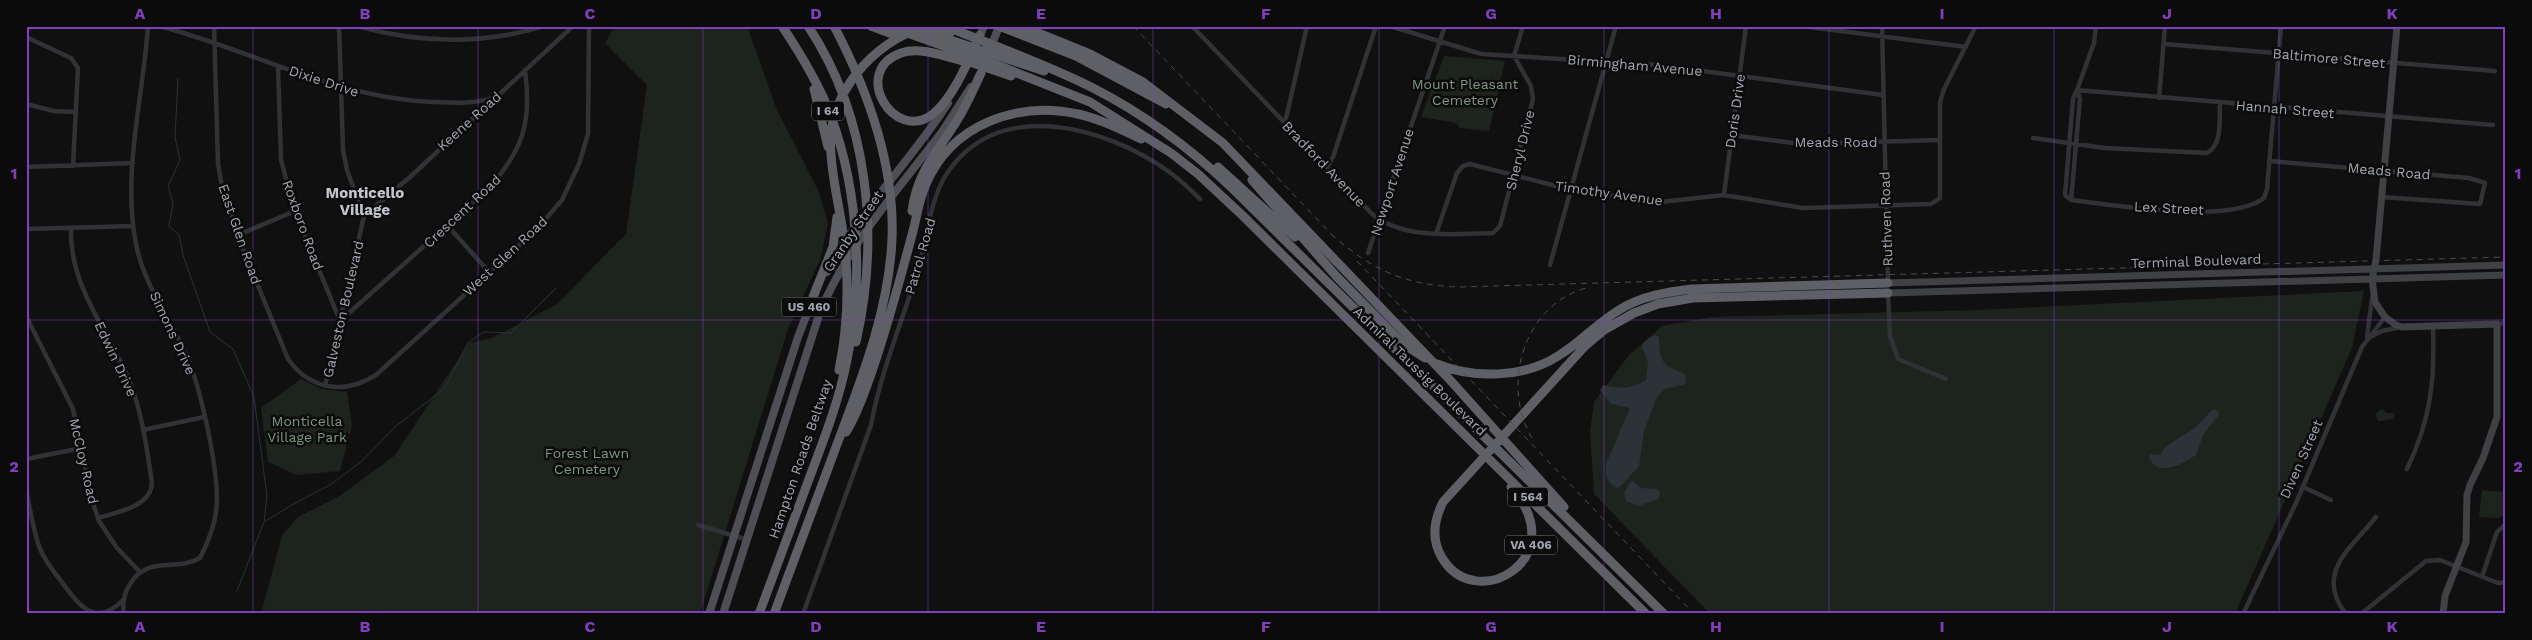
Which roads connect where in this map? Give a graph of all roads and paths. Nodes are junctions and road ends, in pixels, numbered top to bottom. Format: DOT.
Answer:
graph roads {
  1 [pos="148,26"];
  2 [pos="159,26"];
  3 [pos="214,26"];
  4 [pos="339,26"];
  5 [pos="357,26"];
  6 [pos="544,26"];
  7 [pos="574,26"];
  8 [pos="589,26"];
  9 [pos="782,26"];
  10 [pos="834,26"];
  11 [pos="871,26"];
  12 [pos="888,26"];
  13 [pos="910,26"];
  14 [pos="926,26"];
  15 [pos="934,26"];
  16 [pos="945,26"];
  17 [pos="984,26"];
  18 [pos="1021,26"];
  19 [pos="1192,26"];
  20 [pos="1306,26"];
  21 [pos="1376,26"];
  22 [pos="1390,26"];
  23 [pos="1445,26"];
  24 [pos="1523,26"];
  25 [pos="1616,26"];
  26 [pos="1746,26"];
  27 [pos="1801,26"];
  28 [pos="1882,26"];
  29 [pos="1976,26"];
  30 [pos="2096,26"];
  31 [pos="2165,26"];
  32 [pos="2281,26"];
  33 [pos="2397,26"];
  34 [pos="809,27"];
  35 [pos="1002,27"];
  36 [pos="1882,36"];
  37 [pos="26,37"];
  38 [pos="981,39"];
  39 [pos="1439,42"];
  40 [pos="214,44"];
  41 [pos="2164,44"];
  42 [pos="955,46"];
  43 [pos="1966,47"];
  44 [pos="2279,54"];
  45 [pos="1514,56"];
  46 [pos="1606,61"];
  47 [pos="1004,62"];
  48 [pos="2395,63"];
  49 [pos="278,66"];
  50 [pos="525,70"];
  51 [pos="2495,71"];
  52 [pos="980,73"];
  53 [pos="1740,75"];
  54 [pos="342,88"];
  55 [pos="2077,90"];
  56 [pos="1883,95"];
  57 [pos="495,97"];
  58 [pos="2159,98"];
  59 [pos="26,104"];
  60 [pos="2220,104"];
  61 [pos="2273,108"];
  62 [pos="76,112"];
  63 [pos="1184,114"];
  64 [pos="2390,116"];
  65 [pos="1285,123"];
  66 [pos="2493,125"];
  67 [pos="1160,128"];
  68 [pos="1204,128"];
  69 [pos="1732,135"];
  70 [pos="2033,138"];
  71 [pos="1940,140"];
  72 [pos="1884,142"];
  73 [pos="2068,144"];
  74 [pos="2075,145"];
  75 [pos="1171,152"];
  76 [pos="2270,161"];
  77 [pos="133,163"];
  78 [pos="74,166"];
  79 [pos="26,167"];
  80 [pos="1327,167"];
  81 [pos="2383,171"];
  82 [pos="1514,174"];
  83 [pos="1572,190"];
  84 [pos="1724,195"];
  85 [pos="2381,197"];
  86 [pos="1200,198"];
  87 [pos="2071,200"];
  88 [pos="1885,207"];
  89 [pos="295,211"];
  90 [pos="364,216"];
  91 [pos="1380,220"];
  92 [pos="447,225"];
  93 [pos="134,226"];
  94 [pos="26,229"];
  95 [pos="71,229"];
  96 [pos="1480,233"];
  97 [pos="1436,234"];
  98 [pos="238,235"];
  99 [pos="909,244"];
  100 [pos="1368,253"];
  101 [pos="2506,265"];
  102 [pos="1550,266"];
  103 [pos="2375,268"];
  104 [pos="489,272"];
  105 [pos="2506,275"];
  106 [pos="1336,277"];
  107 [pos="2372,279"];
  108 [pos="1888,283"];
  109 [pos="1888,294"];
  110 [pos="2373,294"];
  111 [pos="813,297"];
  112 [pos="26,316"];
  113 [pos="2385,317"];
  114 [pos="340,321"];
  115 [pos="2506,323"];
  116 [pos="2497,324"];
  117 [pos="2433,326"];
  118 [pos="2402,327"];
  119 [pos="2367,338"];
  120 [pos="1946,379"];
  121 [pos="1409,380"];
  122 [pos="325,386"];
  123 [pos="204,417"];
  124 [pos="829,425"];
  125 [pos="143,430"];
  126 [pos="82,448"];
  127 [pos="836,448"];
  128 [pos="820,450"];
  129 [pos="26,459"];
  130 [pos="2407,469"];
  131 [pos="2303,488"];
  132 [pos="26,489"];
  133 [pos="2331,500"];
  134 [pos="2376,517"];
  135 [pos="98,518"];
  136 [pos="2506,524"];
  137 [pos="698,525"];
  138 [pos="734,536"];
  139 [pos="748,540"];
  140 [pos="794,560"];
  141 [pos="2457,566"];
  142 [pos="140,572"];
  143 [pos="2482,577"];
  144 [pos="2506,582"];
  145 [pos="123,600"];
  146 [pos="80,606"];
  147 [pos="86,614"];
  148 [pos="124,614"];
  149 [pos="709,614"];
  150 [pos="723,614"];
  151 [pos="759,614"];
  152 [pos="774,614"];
  153 [pos="778,614"];
  154 [pos="803,614"];
  155 [pos="1646,614"];
  156 [pos="1665,614"];
  157 [pos="2243,614"];
  158 [pos="2346,614"];
  159 [pos="2361,614"];
  160 [pos="2443,614"];
  1 -- 77 [label="street, Simons Drive"];
  2 -- 40 [label="street, Dixie Drive"];
  3 -- 40 [label="street, East Glen Road"];
  4 -- 54 [label="street"];
  5 -- 6 [label="street"];
  7 -- 50 [label="street, Keene Road"];
  8 -- 104 [label="street, West Glen Road"];
  9 -- 111 [label="highway"];
  9 -- 124 [label="highway, Hampton Roads Beltway / I 64"];
  10 -- 127 [label="highway, Hampton Roads Beltway"];
  11 -- 42 [label="highway"];
  12 -- 42 [label="highway"];
  13 -- 42 [label="highway"];
  14 -- 128 [label="highway"];
  15 -- 42 [label="highway"];
  16 -- 42 [label="highway"];
  17 -- 38 [label="main road, Granby Street / US 460"];
  18 -- 63 [label="highway"];
  19 -- 65 [label="street, Bradford Avenue"];
  20 -- 65 [label="street"];
  21 -- 80 [label="street"];
  22 -- 39 [label="street, Birmingham Avenue"];
  23 -- 39 [label="street, Newport Avenue"];
  24 -- 45 [label="street"];
  25 -- 46 [label="street"];
  26 -- 53 [label="street, Doris Drive"];
  27 -- 36 [label="street"];
  28 -- 36 [label="street, Ruthven Road"];
  29 -- 43 [label="street"];
  30 -- 55 [label="street"];
  31 -- 41 [label="street"];
  32 -- 44 [label="street"];
  33 -- 48 [label="main road"];
  34 -- 124 [label="highway, I 64"];
  35 -- 52 [label="main road, Granby Street / US 460"];
  35 -- 63 [label="highway"];
  36 -- 43 [label="street"];
  36 -- 56 [label="street, Ruthven Road"];
  37 -- 62 [label="street"];
  38 -- 42 [label="highway"];
  38 -- 42 [label="highway"];
  38 -- 47 [label="highway"];
  38 -- 111 [label="main road, Granby Street / US 460"];
  39 -- 45 [label="street, Birmingham Avenue"];
  39 -- 91 [label="street, Newport Avenue"];
  40 -- 49 [label="street, Dixie Drive"];
  40 -- 98 [label="street, East Glen Road"];
  41 -- 44 [label="street, Baltimore Street"];
  41 -- 58 [label="street"];
  42 -- 47 [label="highway"];
  42 -- 47 [label="highway"];
  43 -- 71 [label="street"];
  44 -- 48 [label="street, Baltimore Street"];
  44 -- 61 [label="street"];
  45 -- 46 [label="street, Birmingham Avenue"];
  45 -- 82 [label="street, Sheryl Drive"];
  46 -- 53 [label="street, Birmingham Avenue"];
  46 -- 83 [label="street"];
  47 -- 67 [label="highway"];
  47 -- 75 [label="highway"];
  48 -- 51 [label="street, Baltimore Street"];
  48 -- 64 [label="main road"];
  49 -- 54 [label="street, Dixie Drive"];
  49 -- 89 [label="street, Roxboro Road"];
  50 -- 57 [label="street, Keene Road"];
  50 -- 92 [label="street, Crescent Road"];
  52 -- 99 [label="highway"];
  52 -- 139 [label="main road, Granby Street / US 460"];
  53 -- 56 [label="street, Birmingham Avenue"];
  53 -- 69 [label="street, Doris Drive"];
  54 -- 57 [label="street, Dixie Drive"];
  54 -- 90 [label="street"];
  55 -- 58 [label="street, Hannah Street"];
  55 -- 73 [label="street"];
  55 -- 74 [label="street"];
  56 -- 72 [label="street, Ruthven Road"];
  57 -- 90 [label="street, Keene Road"];
  58 -- 60 [label="street, Hannah Street"];
  59 -- 62 [label="street"];
  60 -- 61 [label="street, Hannah Street"];
  60 -- 74 [label="street"];
  61 -- 64 [label="street, Hannah Street"];
  61 -- 76 [label="street"];
  62 -- 78 [label="street"];
  63 -- 68 [label="highway"];
  64 -- 66 [label="street, Hannah Street"];
  64 -- 81 [label="main road"];
  65 -- 80 [label="street, Bradford Avenue"];
  67 -- 106 [label="highway"];
  67 -- 156 [label="highway"];
  68 -- 106 [label="highway"];
  68 -- 156 [label="highway"];
  69 -- 72 [label="street, Meads Road"];
  69 -- 84 [label="street, Doris Drive"];
  70 -- 73 [label="street"];
  71 -- 72 [label="street, Meads Road"];
  71 -- 88 [label="street, Timothy Avenue"];
  72 -- 88 [label="street, Ruthven Road"];
  73 -- 74 [label="street"];
  73 -- 87 [label="street"];
  74 -- 87 [label="street"];
  75 -- 99 [label="highway"];
  75 -- 121 [label="highway, Admiral Taussig Boulevard / I 564"];
  76 -- 81 [label="street, Meads Road"];
  76 -- 87 [label="street, Lex Street"];
  77 -- 78 [label="street"];
  77 -- 93 [label="street, Simons Drive"];
  78 -- 79 [label="street"];
  80 -- 91 [label="street, Bradford Avenue"];
  81 -- 85 [label="main road"];
  81 -- 85 [label="street, Meads Road"];
  82 -- 83 [label="street, Timothy Avenue"];
  82 -- 96 [label="street, Sheryl Drive"];
  82 -- 97 [label="street, Timothy Avenue"];
  83 -- 84 [label="street, Timothy Avenue"];
  83 -- 102 [label="street"];
  84 -- 88 [label="street, Timothy Avenue"];
  85 -- 103 [label="main road"];
  86 -- 154 [label="street, Patrol Road"];
  88 -- 108 [label="street, Ruthven Road"];
  89 -- 98 [label="street"];
  89 -- 114 [label="street, Roxboro Road"];
  90 -- 114 [label="street, Galveston Boulevard"];
  91 -- 97 [label="street, Bradford Avenue"];
  91 -- 100 [label="street, Newport Avenue"];
  92 -- 104 [label="street"];
  92 -- 114 [label="street, Crescent Road"];
  93 -- 95 [label="street"];
  93 -- 123 [label="street, Simons Drive"];
  94 -- 95 [label="street"];
  95 -- 125 [label="street, Edwin Drive"];
  96 -- 97 [label="street, Bradford Avenue"];
  98 -- 122 [label="street, East Glen Road"];
  99 -- 127 [label="highway"];
  101 -- 103 [label="main road, Terminal Boulevard"];
  103 -- 107 [label="main road"];
  103 -- 108 [label="main road, Terminal Boulevard"];
  104 -- 122 [label="street, West Glen Road"];
  105 -- 107 [label="main road, Terminal Boulevard / VA 406"];
  106 -- 108 [label="highway"];
  107 -- 109 [label="main road, Terminal Boulevard / VA 406"];
  107 -- 110 [label="main road"];
  108 -- 109 [label="street, Ruthven Road"];
  109 -- 120 [label="street, Ruthven Road"];
  109 -- 121 [label="highway, VA 406"];
  110 -- 113 [label="main road"];
  110 -- 119 [label="street"];
  111 -- 138 [label="main road, Granby Street / US 460"];
  112 -- 126 [label="street, McCloy Road"];
  113 -- 118 [label="main road"];
  113 -- 119 [label="street, Diven Street"];
  114 -- 122 [label="street, Galveston Boulevard"];
  115 -- 116 [label="street"];
  116 -- 117 [label="main road"];
  116 -- 141 [label="main road"];
  117 -- 118 [label="main road"];
  117 -- 130 [label="street"];
  118 -- 119 [label="street"];
  119 -- 131 [label="street, Diven Street"];
  121 -- 155 [label="highway, Admiral Taussig Boulevard / I 564"];
  123 -- 125 [label="street"];
  123 -- 142 [label="street, Simons Drive"];
  124 -- 128 [label="highway, Hampton Roads Beltway / I 64"];
  125 -- 135 [label="street, Edwin Drive"];
  126 -- 129 [label="street"];
  126 -- 135 [label="street, McCloy Road"];
  127 -- 140 [label="highway, Hampton Roads Beltway"];
  128 -- 151 [label="highway, Hampton Roads Beltway / I 64"];
  131 -- 133 [label="street"];
  131 -- 157 [label="street, Diven Street"];
  132 -- 146 [label="street"];
  134 -- 158 [label="street"];
  135 -- 142 [label="street, McCloy Road"];
  136 -- 143 [label="street"];
  137 -- 138 [label="street"];
  138 -- 139 [label="street"];
  138 -- 149 [label="main road, Granby Street / US 460"];
  139 -- 150 [label="main road, Granby Street / US 460"];
  140 -- 152 [label="highway, Hampton Roads Beltway"];
  140 -- 153 [label="highway"];
  141 -- 143 [label="street"];
  141 -- 159 [label="street"];
  141 -- 160 [label="main road"];
  142 -- 145 [label="street"];
  143 -- 144 [label="street"];
  145 -- 146 [label="street"];
  145 -- 148 [label="street"];
  146 -- 147 [label="street"];
}
